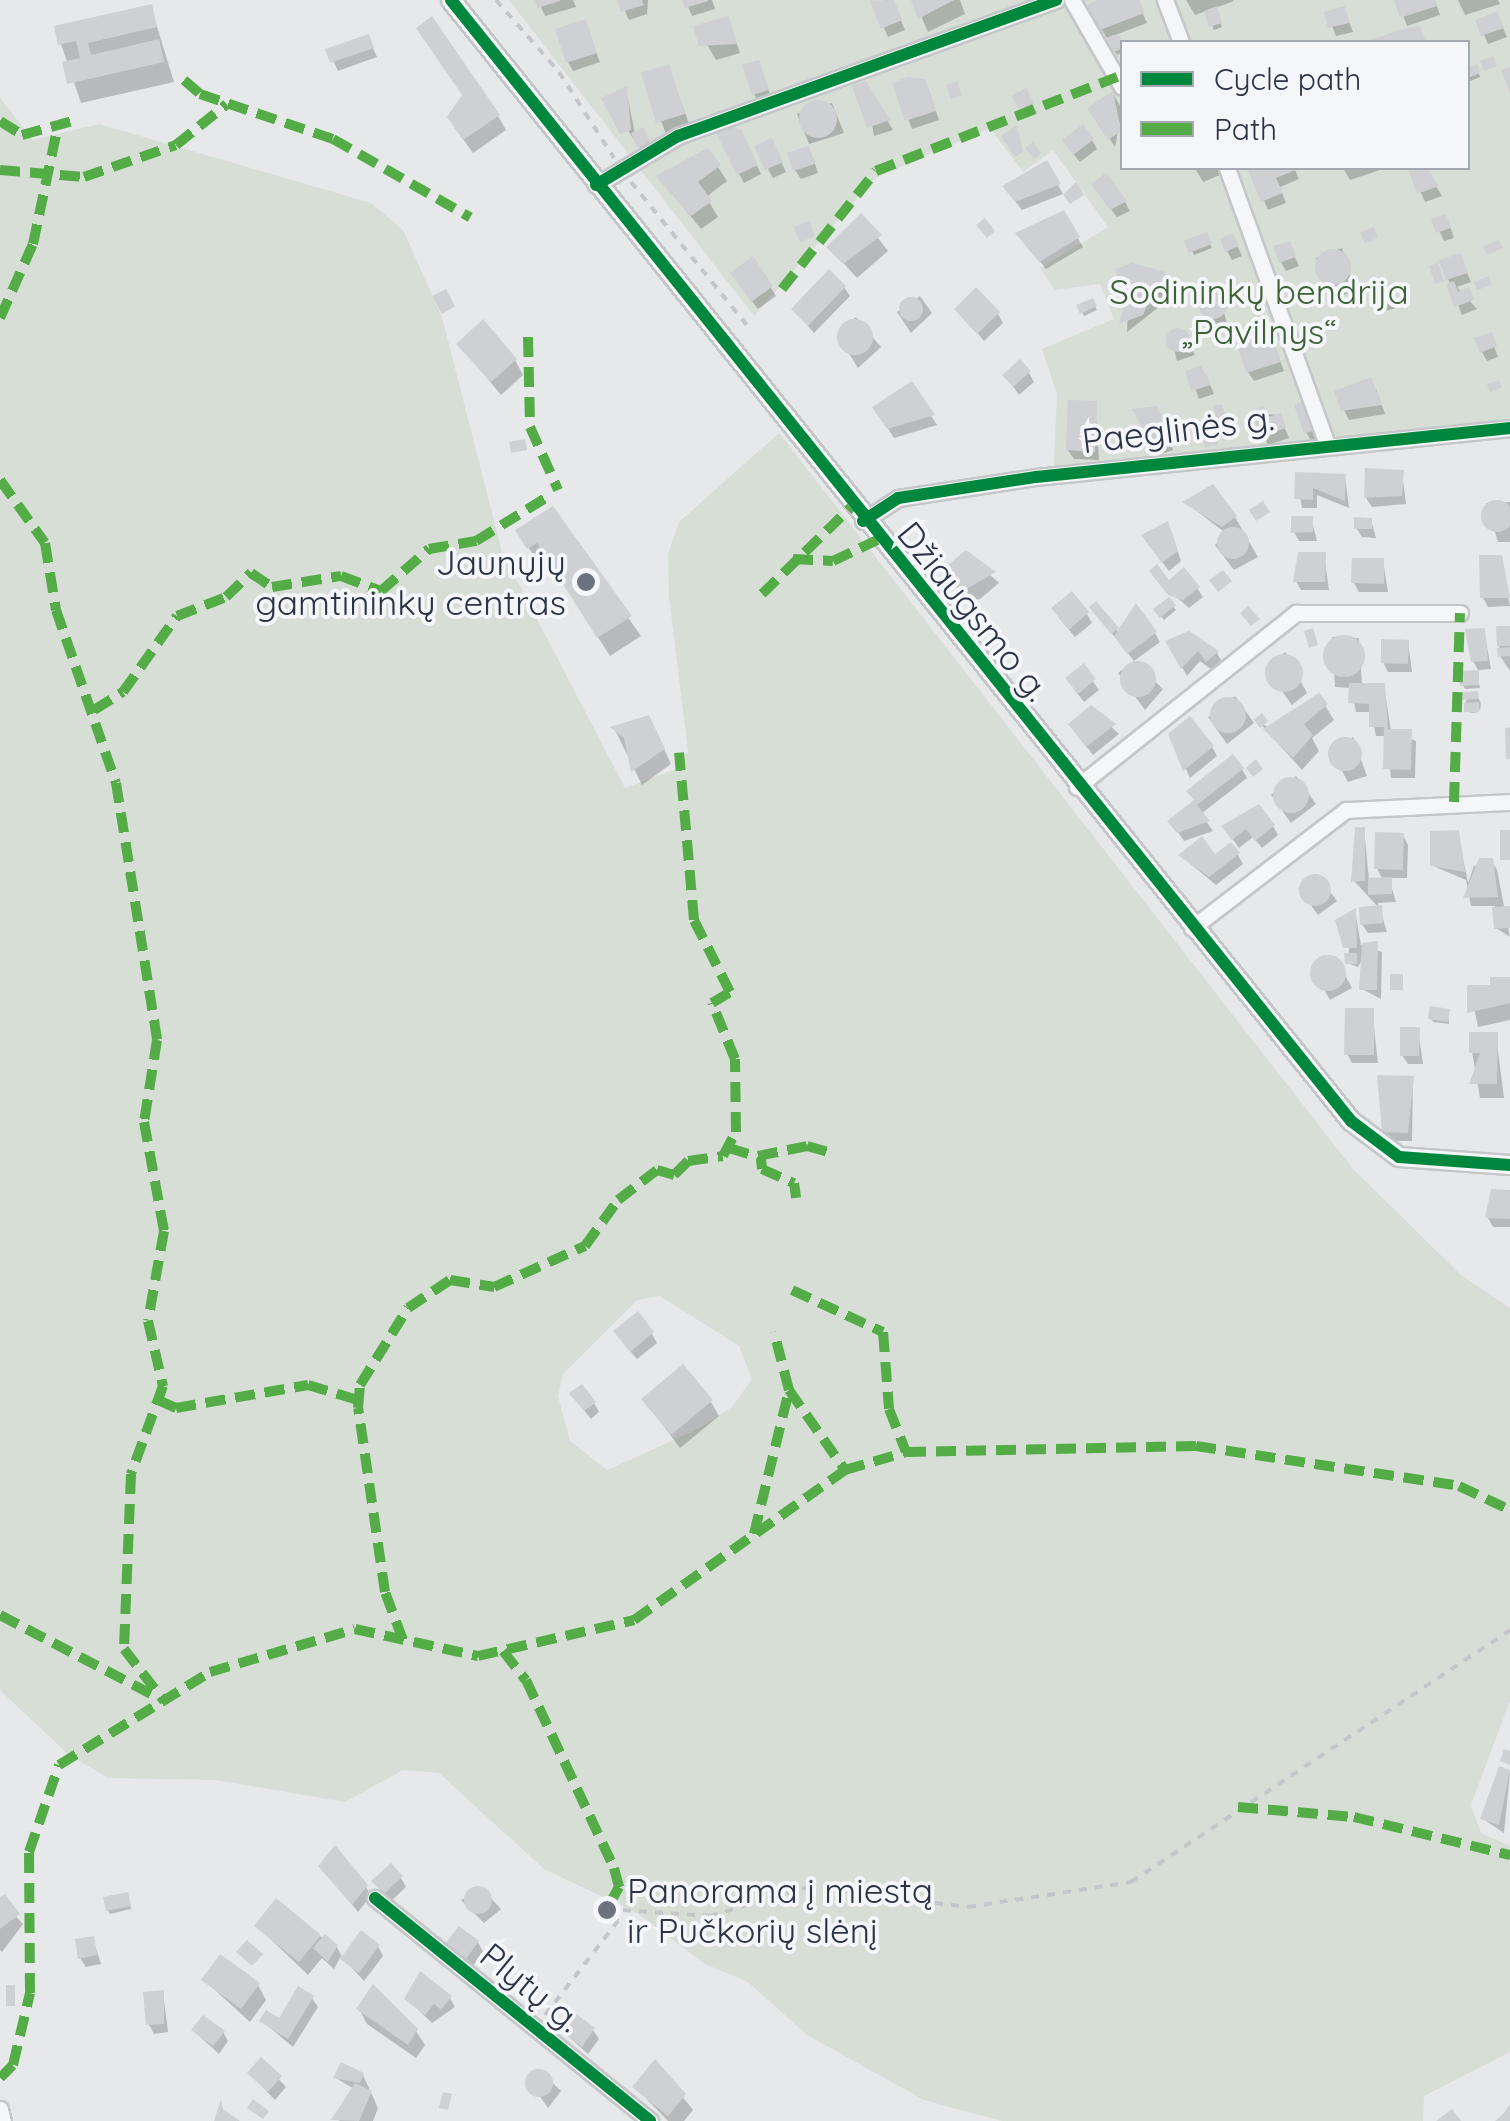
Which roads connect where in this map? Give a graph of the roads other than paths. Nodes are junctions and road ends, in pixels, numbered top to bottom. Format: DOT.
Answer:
graph roads {
  1 [pos="451,0"];
  2 [pos="1056,0"];
  3 [pos="1072,0"];
  4 [pos="1165,0"];
  5 [pos="1180,40"];
  6 [pos="1120,84"];
  7 [pos="1228,170"];
  8 [pos="596,185"];
  9 [pos="1510,428"];
  10 [pos="1326,441"];
  11 [pos="863,521"];
  12 [pos="1460,613"];
  13 [pos="1077,787"];
  14 [pos="1510,802"];
  15 [pos="1192,928"];
  16 [pos="1510,1165"];
  17 [pos="374,1898"];
  18 [pos="0,2109"];
  19 [pos="3,2121"];
  20 [pos="650,2121"];
  1 -- 8 [label="street, Džiaugsmo g."];
  2 -- 8 [label="street"];
  3 -- 6 [label="street"];
  4 -- 5 [label="street"];
  7 -- 10 [label="street"];
  8 -- 11 [label="street, Džiaugsmo g."];
  9 -- 10 [label="street, Paeglinės g."];
  10 -- 11 [label="street, Paeglinės g."];
  11 -- 13 [label="street, Džiaugsmo g."];
  12 -- 13 [label="street"];
  13 -- 15 [label="street, Džiaugsmo g."];
  14 -- 15 [label="street"];
  15 -- 16 [label="street, Džiaugsmo g."];
  17 -- 20 [label="street, Plytų g."];
  18 -- 19 [label="street"];
}
